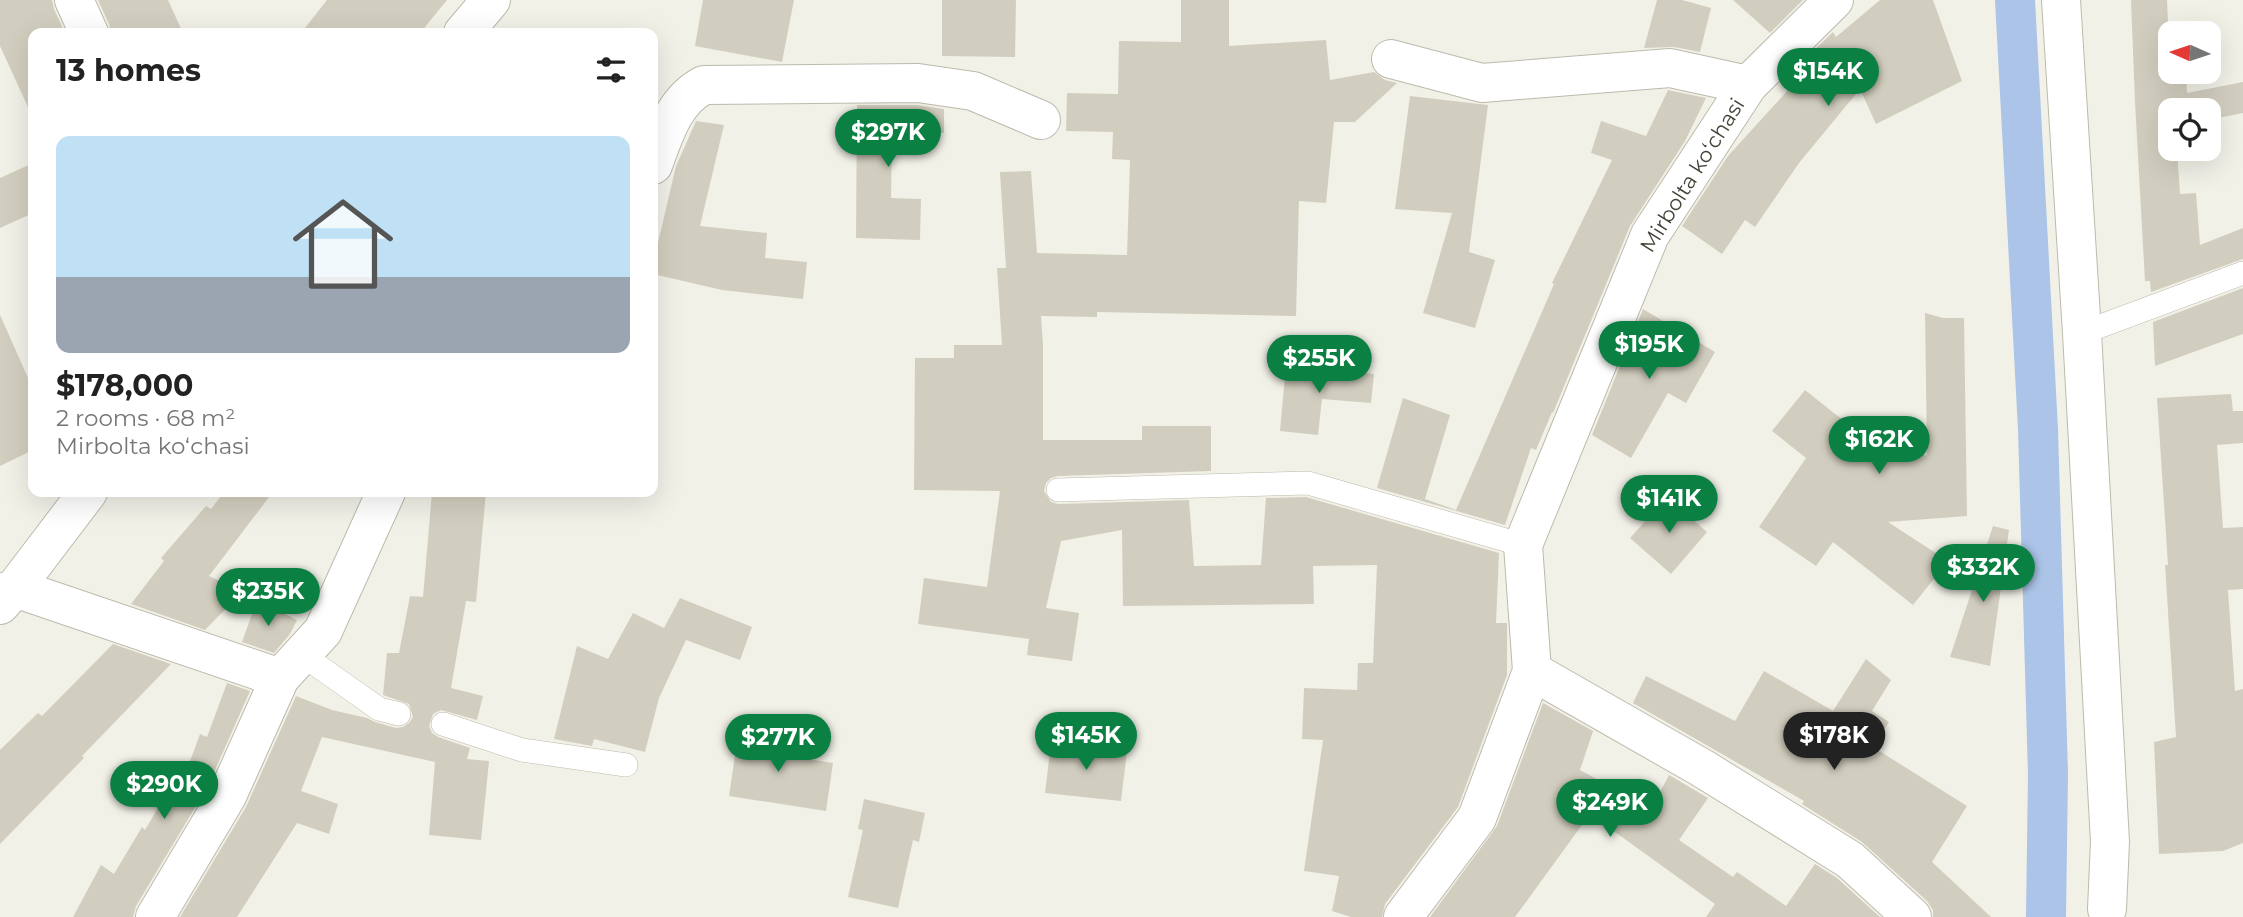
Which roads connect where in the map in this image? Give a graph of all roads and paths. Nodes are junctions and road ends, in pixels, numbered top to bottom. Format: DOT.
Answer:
graph roads {
  1 [pos="74,0"];
  2 [pos="491,0"];
  3 [pos="1833,0"];
  4 [pos="2061,0"];
  5 [pos="87,28"];
  6 [pos="467,28"];
  7 [pos="1391,59"];
  8 [pos="1748,85"];
  9 [pos="1041,120"];
  10 [pos="658,152"];
  11 [pos="2243,273"];
  12 [pos="2082,333"];
  13 [pos="1058,490"];
  14 [pos="85,497"];
  15 [pos="384,497"];
  16 [pos="1523,545"];
  17 [pos="5,595"];
  18 [pos="290,666"];
  19 [pos="1532,671"];
  20 [pos="399,714"];
  21 [pos="443,724"];
  22 [pos="626,765"];
  23 [pos="2107,909"];
  24 [pos="155,917"];
  25 [pos="1403,917"];
  26 [pos="1912,917"];
  1 -- 5 [label="street"];
  2 -- 6 [label="street"];
  3 -- 8 [label="street, Mirbolta koʻchasi"];
  4 -- 12 [label="street"];
  7 -- 8 [label="street"];
  8 -- 16 [label="street, Mirbolta koʻchasi"];
  9 -- 10 [label="street"];
  11 -- 12 [label="lane"];
  12 -- 23 [label="street"];
  13 -- 16 [label="lane"];
  14 -- 17 [label="street"];
  15 -- 18 [label="street"];
  16 -- 19 [label="street, Mirbolta koʻchasi"];
  17 -- 18 [label="street"];
  18 -- 20 [label="lane"];
  18 -- 24 [label="street"];
  19 -- 25 [label="street, Mirbolta koʻchasi"];
  19 -- 26 [label="street"];
  21 -- 22 [label="lane"];
}
